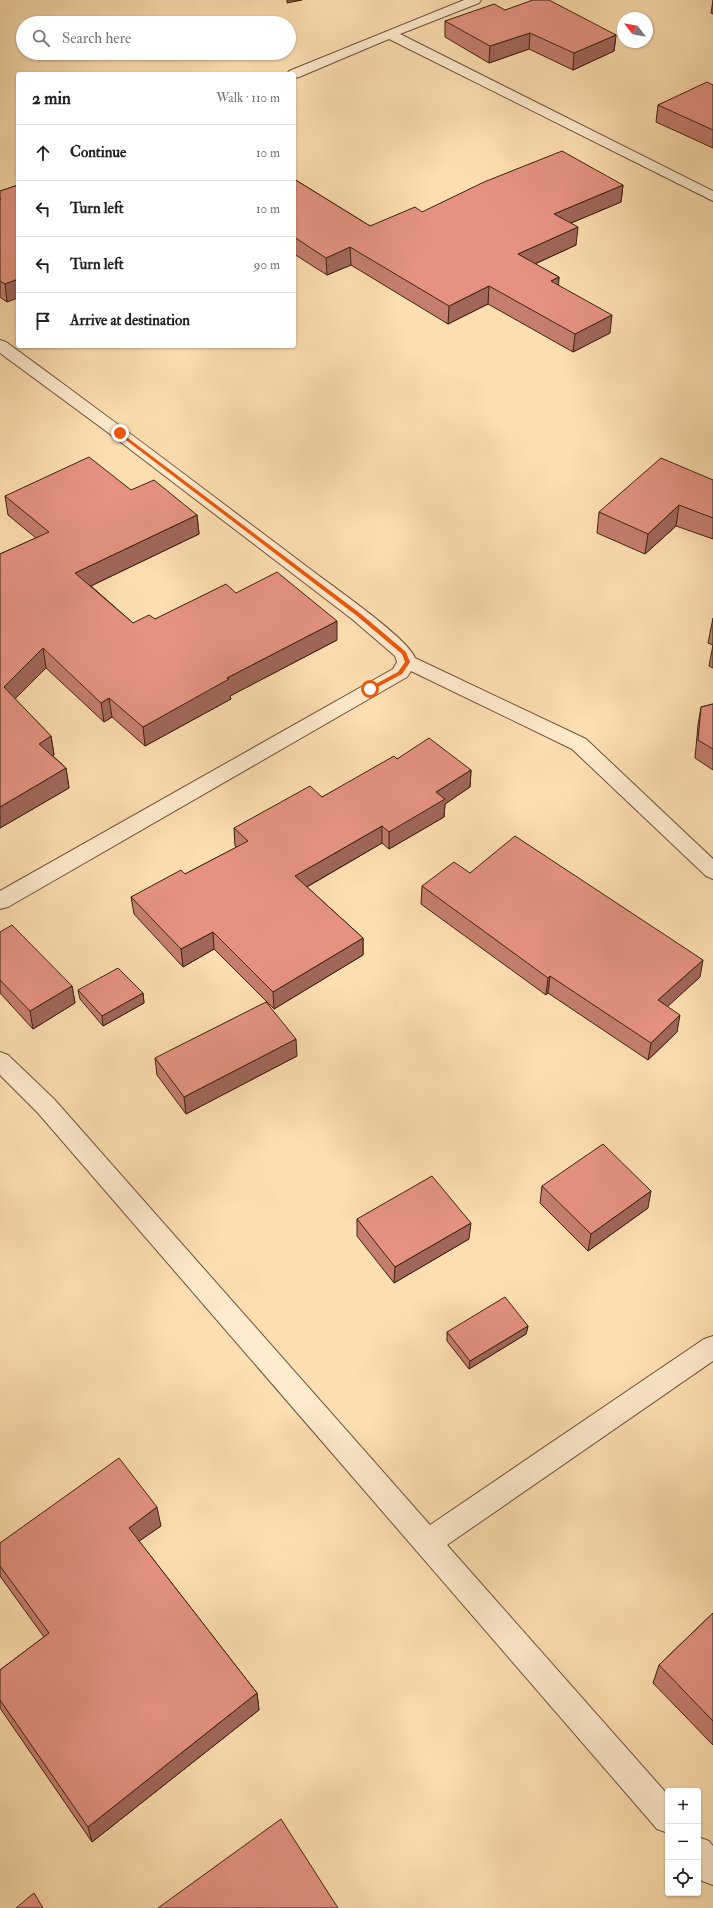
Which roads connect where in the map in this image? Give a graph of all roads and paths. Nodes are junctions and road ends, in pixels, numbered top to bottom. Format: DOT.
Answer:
graph roads {
  1 [pos="475,0"];
  2 [pos="389,34"];
  3 [pos="296,73"];
  4 [pos="713,197"];
  5 [pos="0,346"];
  6 [pos="407,662"];
  7 [pos="713,871"];
  8 [pos="0,901"];
  9 [pos="0,1061"];
  10 [pos="713,1347"];
  11 [pos="428,1542"];
  12 [pos="665,1815"];
  13 [pos="701,1856"];
  14 [pos="713,1870"];
  1 -- 2 [label="street"];
  2 -- 3 [label="street"];
  2 -- 4 [label="street"];
  5 -- 6 [label="street"];
  6 -- 7 [label="street"];
  6 -- 8 [label="street"];
  9 -- 11 [label="street"];
  10 -- 11 [label="street"];
  11 -- 12 [label="street"];
  13 -- 14 [label="street"];
}
